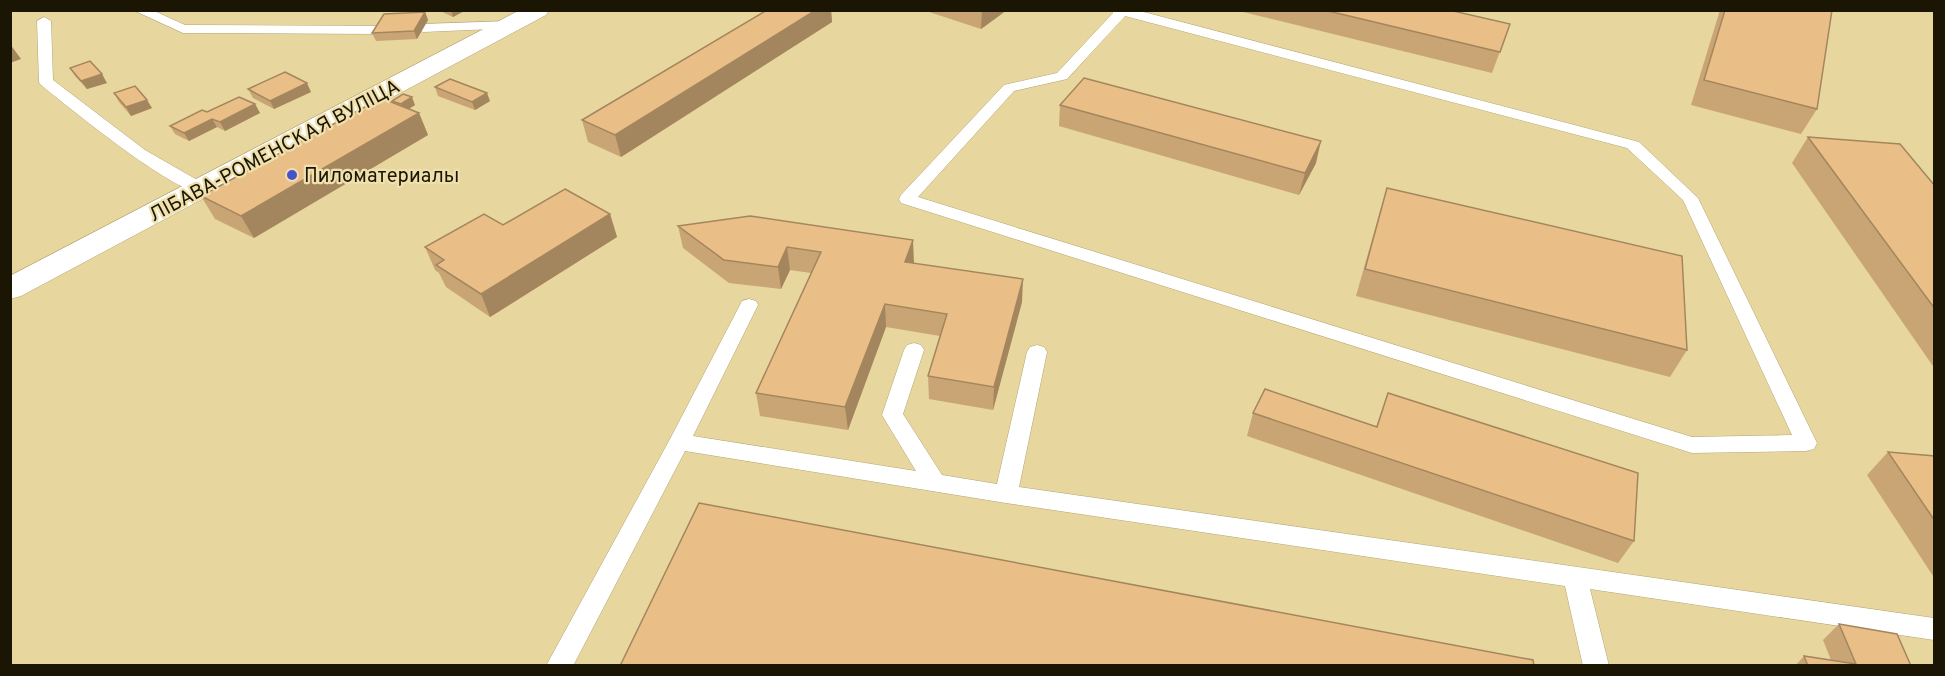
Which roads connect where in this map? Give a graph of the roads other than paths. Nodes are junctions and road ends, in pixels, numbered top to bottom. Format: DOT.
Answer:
graph roads {
  1 [pos="139,10"];
  2 [pos="537,10"];
  3 [pos="1120,11"];
  4 [pos="44,21"];
  5 [pos="510,25"];
  6 [pos="423,28"];
  7 [pos="382,30"];
  8 [pos="200,189"];
  9 [pos="10,289"];
  10 [pos="749,305"];
  11 [pos="914,350"];
  12 [pos="1037,352"];
  13 [pos="679,442"];
  14 [pos="935,482"];
  15 [pos="1006,494"];
  16 [pos="1575,577"];
  17 [pos="1935,629"];
  18 [pos="560,666"];
  19 [pos="1596,666"];
  1 -- 7 [label="lane"];
  2 -- 5 [label="street, ЛІБАВА-РОМЕНСКАЯ ВУЛІЦА"];
  3 -- 3 [label="lane"];
  4 -- 8 [label="lane"];
  5 -- 6 [label="lane"];
  5 -- 8 [label="street, ЛІБАВА-РОМЕНСКАЯ ВУЛІЦА"];
  8 -- 9 [label="street, ЛІБАВА-РОМЕНСКАЯ ВУЛІЦА"];
  10 -- 13 [label="lane"];
  11 -- 14 [label="lane"];
  12 -- 15 [label="lane"];
  13 -- 14 [label="lane"];
  13 -- 18 [label="lane"];
  14 -- 15 [label="lane"];
  15 -- 16 [label="lane"];
  16 -- 17 [label="lane"];
  16 -- 19 [label="lane"];
}
